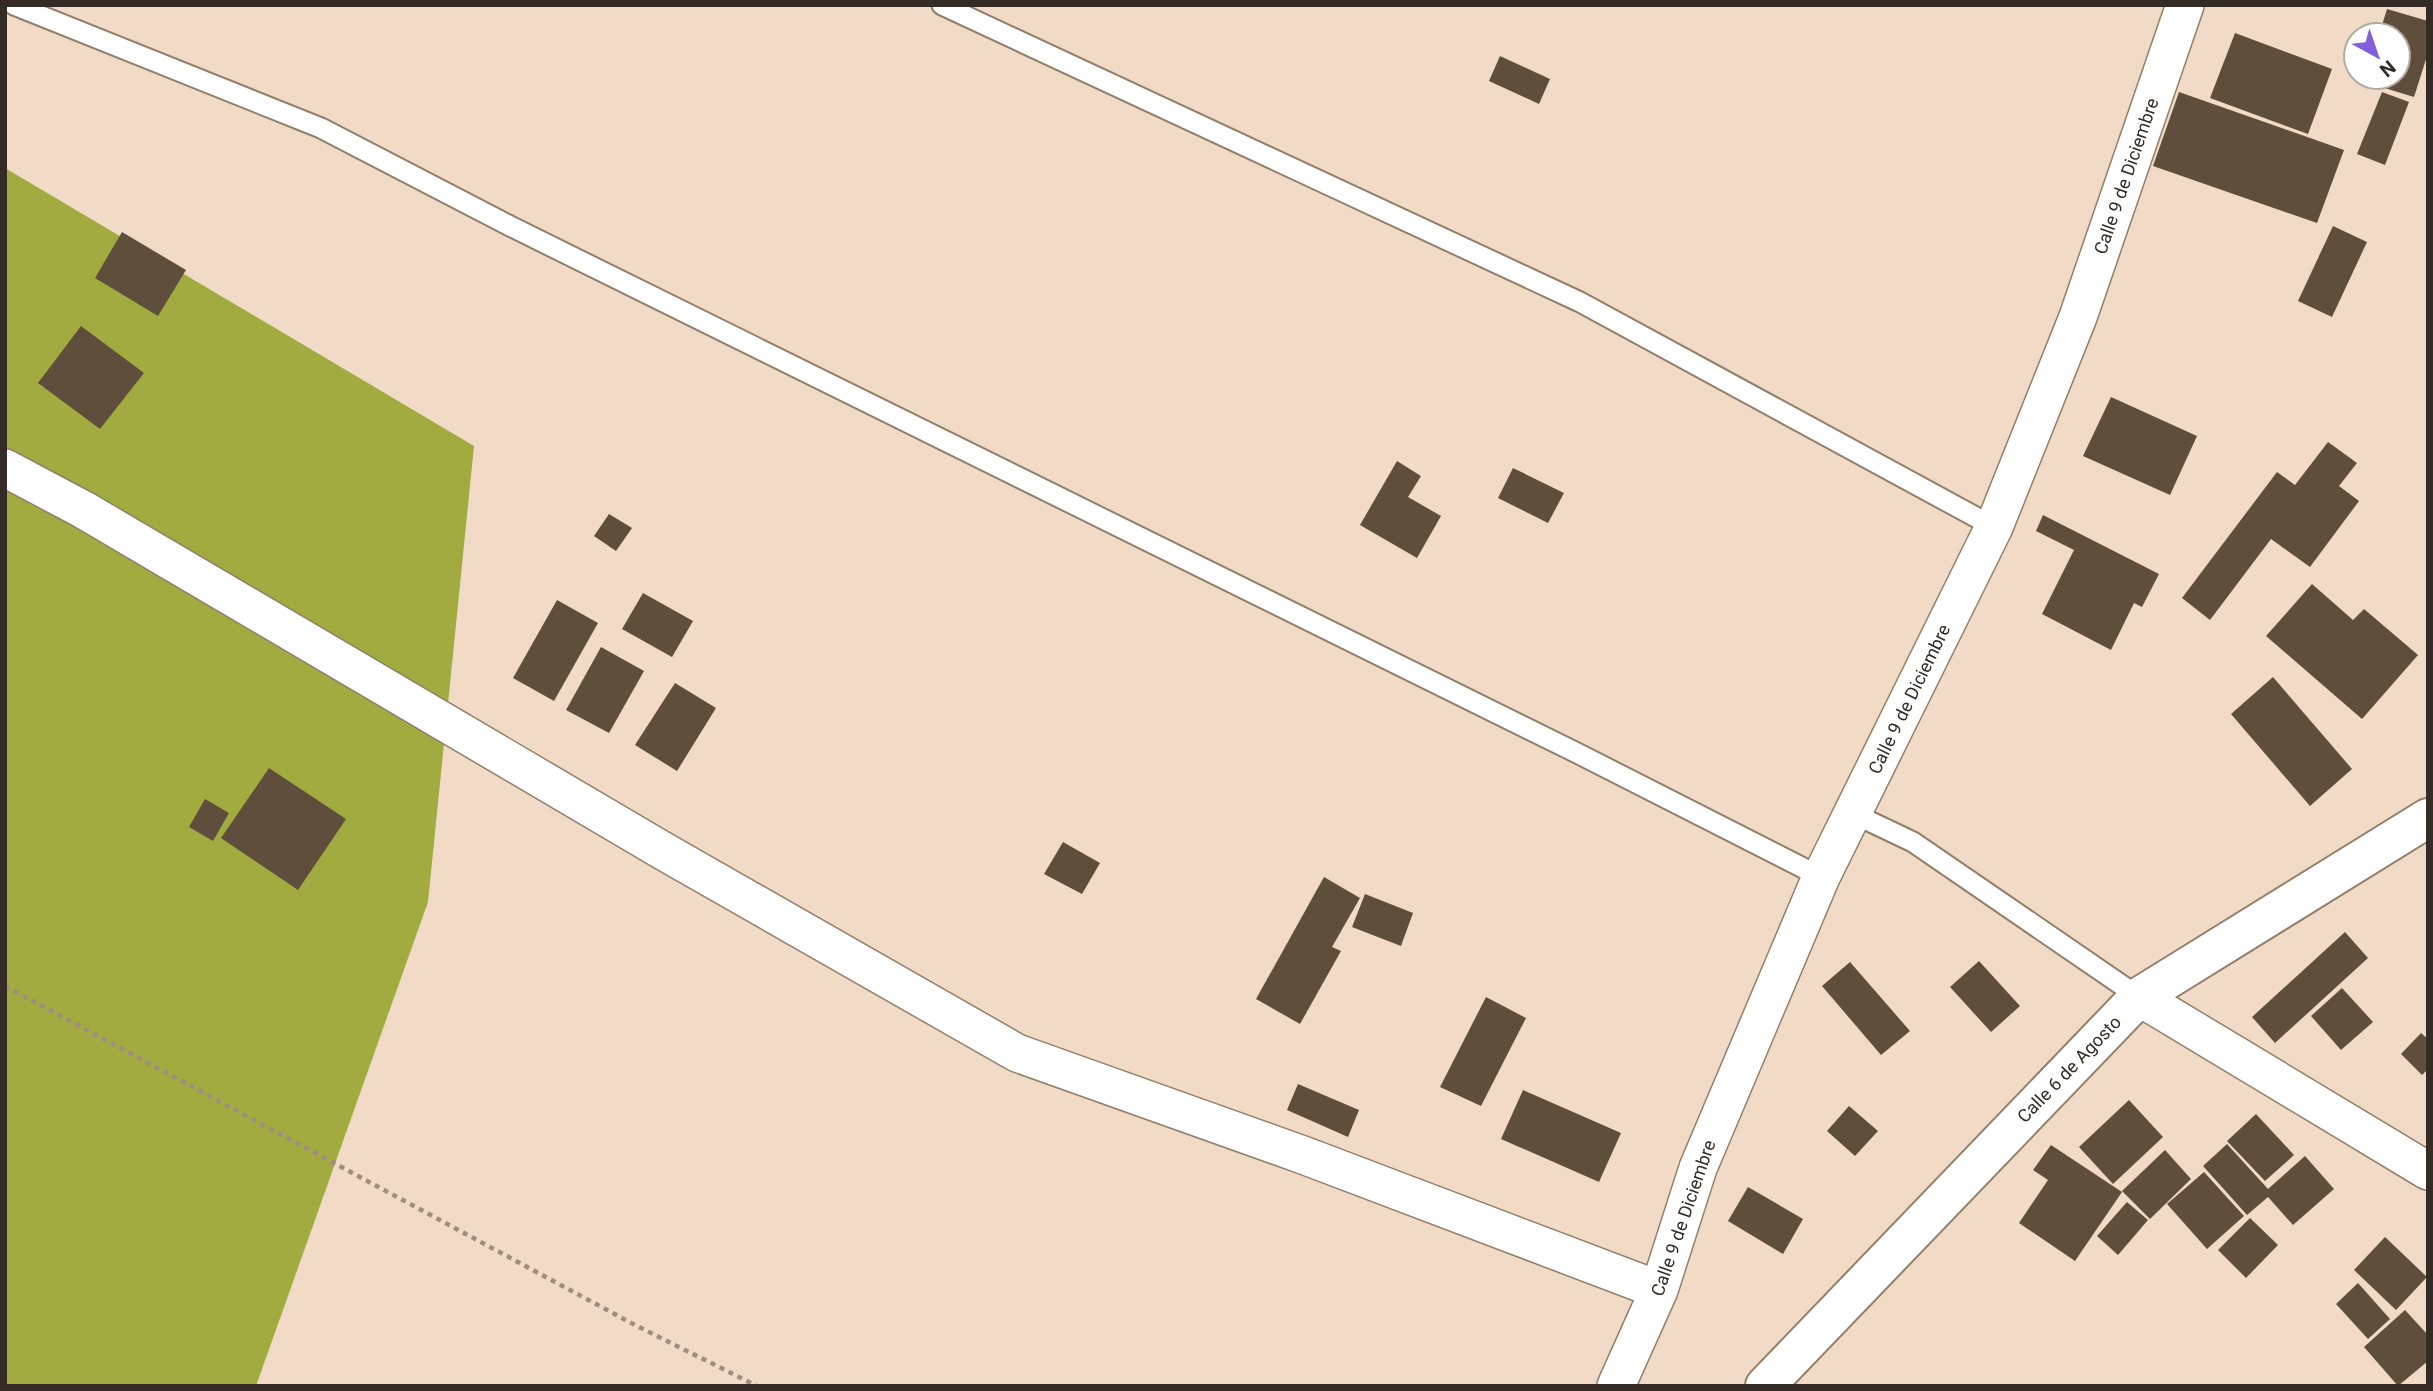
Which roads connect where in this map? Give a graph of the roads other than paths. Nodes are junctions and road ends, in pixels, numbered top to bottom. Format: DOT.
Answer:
graph roads {
  1 [pos="14,5"];
  2 [pos="943,5"];
  3 [pos="2185,5"];
  4 [pos="5,468"];
  5 [pos="1994,527"];
  6 [pos="1852,813"];
  7 [pos="2428,818"];
  8 [pos="1821,877"];
  9 [pos="2139,998"];
  10 [pos="2428,1171"];
  11 [pos="1659,1290"];
  12 [pos="1616,1386"];
  13 [pos="1765,1386"];
  1 -- 8 [label="lane"];
  2 -- 5 [label="lane"];
  3 -- 5 [label="street, Calle 9 de Diciembre"];
  4 -- 11 [label="street"];
  5 -- 6 [label="street, Calle 9 de Diciembre"];
  6 -- 8 [label="street, Calle 9 de Diciembre"];
  6 -- 9 [label="lane"];
  7 -- 9 [label="street, Calle 6 de Agosto"];
  8 -- 11 [label="street, Calle 9 de Diciembre"];
  9 -- 10 [label="street"];
  9 -- 13 [label="street, Calle 6 de Agosto"];
  11 -- 12 [label="street, Calle 9 de Diciembre"];
}
